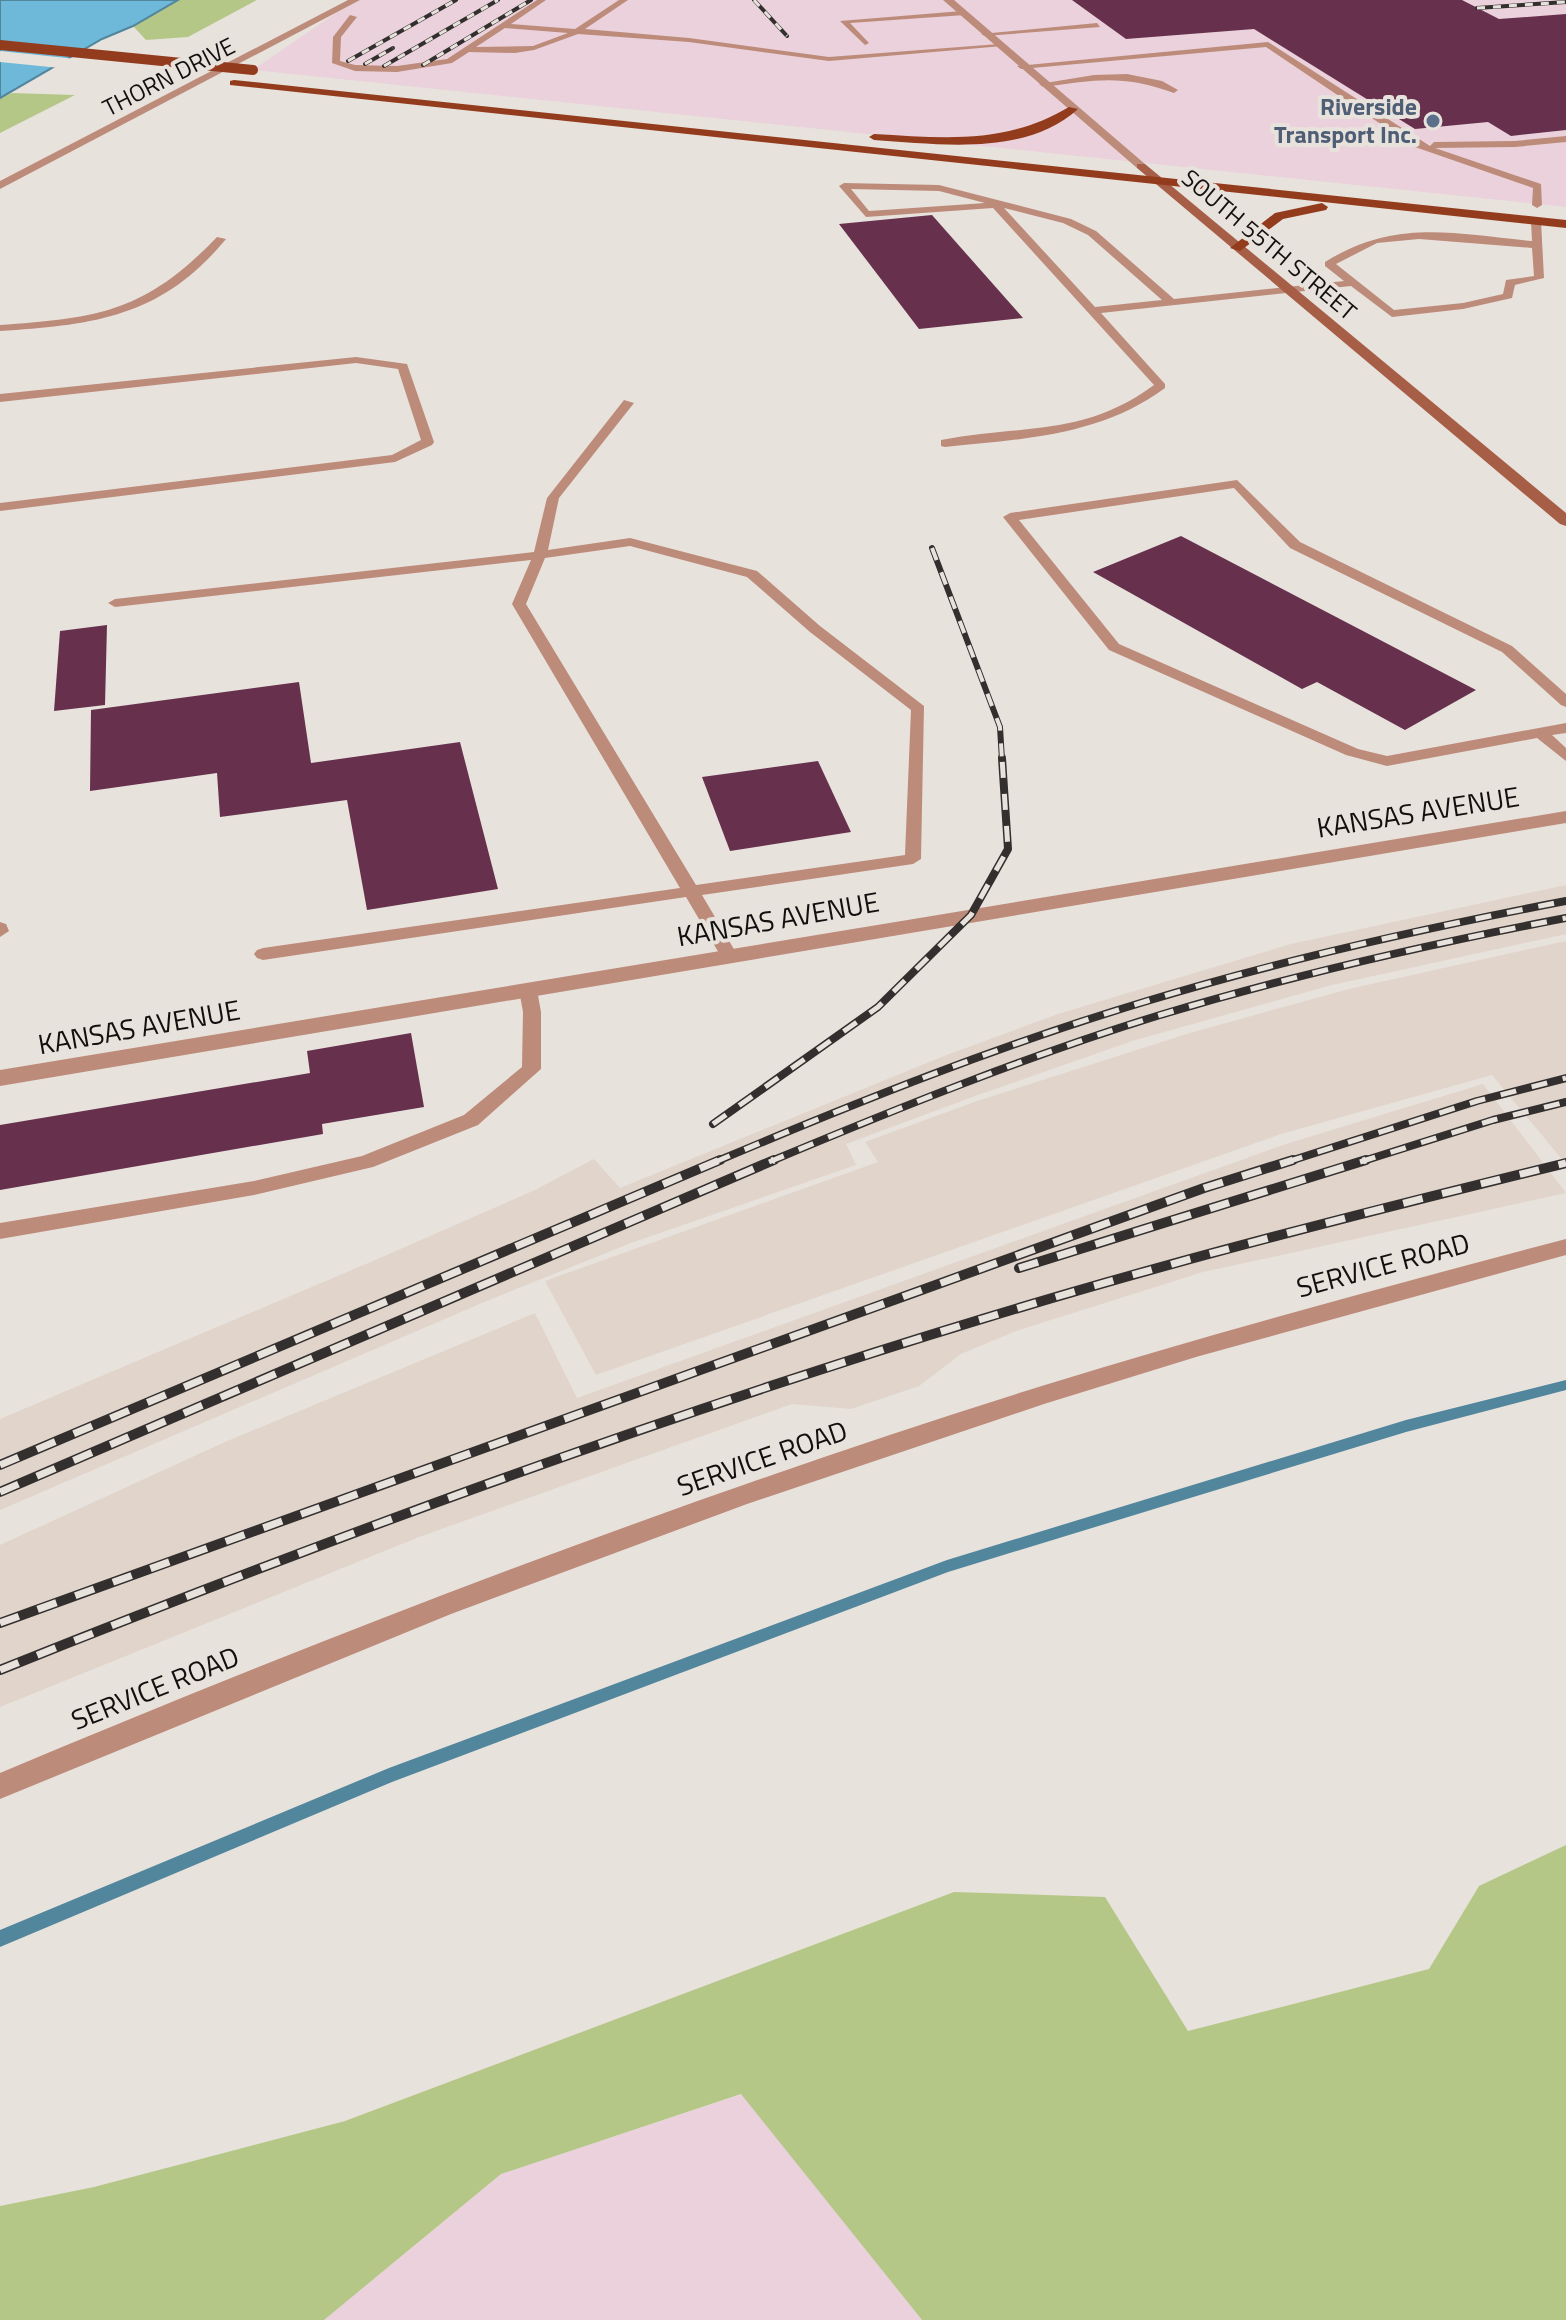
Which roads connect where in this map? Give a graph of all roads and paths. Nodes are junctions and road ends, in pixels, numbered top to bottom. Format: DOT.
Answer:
graph roads {
  1 [pos="542,0"];
  2 [pos="624,0"];
  3 [pos="353,1"];
  4 [pos="953,1"];
  5 [pos="962,13"];
  6 [pos="353,17"];
  7 [pos="500,25"];
  8 [pos="1097,25"];
  9 [pos="577,33"];
  10 [pos="985,34"];
  11 [pos="865,43"];
  12 [pos="0,45"];
  13 [pos="999,46"];
  14 [pos="468,49"];
  15 [pos="1021,66"];
  16 [pos="269,72"];
  17 [pos="187,78"];
  18 [pos="1043,84"];
  19 [pos="1174,90"];
  20 [pos="1073,109"];
  21 [pos="858,135"];
  22 [pos="874,137"];
  23 [pos="1566,139"];
  24 [pos="1418,145"];
  25 [pos="999,151"];
  26 [pos="1031,154"];
  27 [pos="1141,166"];
  28 [pos="1267,179"];
  29 [pos="1159,182"];
  30 [pos="0,186"];
  31 [pos="1360,203"];
  32 [pos="1521,204"];
  33 [pos="996,205"];
  34 [pos="1537,205"];
  35 [pos="1551,207"];
  36 [pos="1536,221"];
  37 [pos="1566,224"];
  38 [pos="221,239"];
  39 [pos="1538,245"];
  40 [pos="1236,248"];
  41 [pos="1353,283"];
  42 [pos="1288,290"];
  43 [pos="1172,303"];
  44 [pos="1093,311"];
  45 [pos="0,328"];
  46 [pos="0,398"];
  47 [pos="628,403"];
  48 [pos="945,443"];
  49 [pos="0,507"];
  50 [pos="1566,521"];
  51 [pos="540,555"];
  52 [pos="115,603"];
  53 [pos="1566,702"];
  54 [pos="1566,728"];
  55 [pos="1541,733"];
  56 [pos="1566,756"];
  57 [pos="1566,817"];
  58 [pos="692,893"];
  59 [pos="263,954"];
  60 [pos="729,956"];
  61 [pos="528,990"];
  62 [pos="0,1078"];
  63 [pos="0,1231"];
  64 [pos="1566,1247"];
  65 [pos="0,1786"];
  1 -- 7 [label="lane"];
  2 -- 9 [label="lane"];
  3 -- 6 [label="street"];
  3 -- 30 [label="street, THORN DRIVE"];
  4 -- 5 [label="street, SOUTH 55TH STREET"];
  5 -- 10 [label="street, SOUTH 55TH STREET"];
  5 -- 11 [label="lane"];
  6 -- 14 [label="lane"];
  7 -- 9 [label="lane"];
  7 -- 14 [label="lane"];
  8 -- 10 [label="lane"];
  9 -- 13 [label="lane"];
  9 -- 14 [label="lane"];
  10 -- 13 [label="street, SOUTH 55TH STREET"];
  12 -- 16 [label="main road, bridge"];
  13 -- 15 [label="street, SOUTH 55TH STREET"];
  15 -- 18 [label="street, SOUTH 55TH STREET"];
  15 -- 24 [label="lane"];
  17 -- 29 [label="main road"];
  18 -- 19 [label="lane"];
  18 -- 20 [label="street, SOUTH 55TH STREET"];
  20 -- 22 [label="main road"];
  20 -- 27 [label="street, SOUTH 55TH STREET"];
  21 -- 22 [label="main road"];
  22 -- 25 [label="main road"];
  23 -- 24 [label="lane"];
  24 -- 34 [label="lane"];
  26 -- 27 [label="main road"];
  27 -- 28 [label="main road"];
  27 -- 29 [label="main road, SOUTH 55TH STREET"];
  29 -- 31 [label="main road"];
  29 -- 40 [label="main road, SOUTH 55TH STREET"];
  31 -- 36 [label="main road"];
  31 -- 40 [label="main road"];
  32 -- 34 [label="main road"];
  33 -- 33 [label="lane"];
  33 -- 43 [label="lane"];
  33 -- 44 [label="lane"];
  34 -- 35 [label="main road"];
  36 -- 37 [label="main road"];
  36 -- 39 [label="lane"];
  38 -- 45 [label="lane"];
  39 -- 41 [label="lane"];
  39 -- 41 [label="lane"];
  40 -- 42 [label="main road, SOUTH 55TH STREET"];
  41 -- 42 [label="lane"];
  42 -- 43 [label="lane"];
  42 -- 50 [label="main road, SOUTH 55TH STREET"];
  43 -- 44 [label="lane"];
  44 -- 48 [label="lane"];
  46 -- 49 [label="lane"];
  47 -- 51 [label="lane"];
  51 -- 52 [label="lane"];
  51 -- 58 [label="lane"];
  51 -- 58 [label="lane"];
  53 -- 55 [label="lane"];
  54 -- 55 [label="lane"];
  55 -- 56 [label="lane"];
  57 -- 60 [label="street, KANSAS AVENUE"];
  58 -- 59 [label="lane"];
  58 -- 60 [label="lane"];
  60 -- 61 [label="street, KANSAS AVENUE"];
  61 -- 62 [label="street, KANSAS AVENUE"];
  61 -- 63 [label="lane"];
  64 -- 65 [label="lane, SERVICE ROAD"];
}
